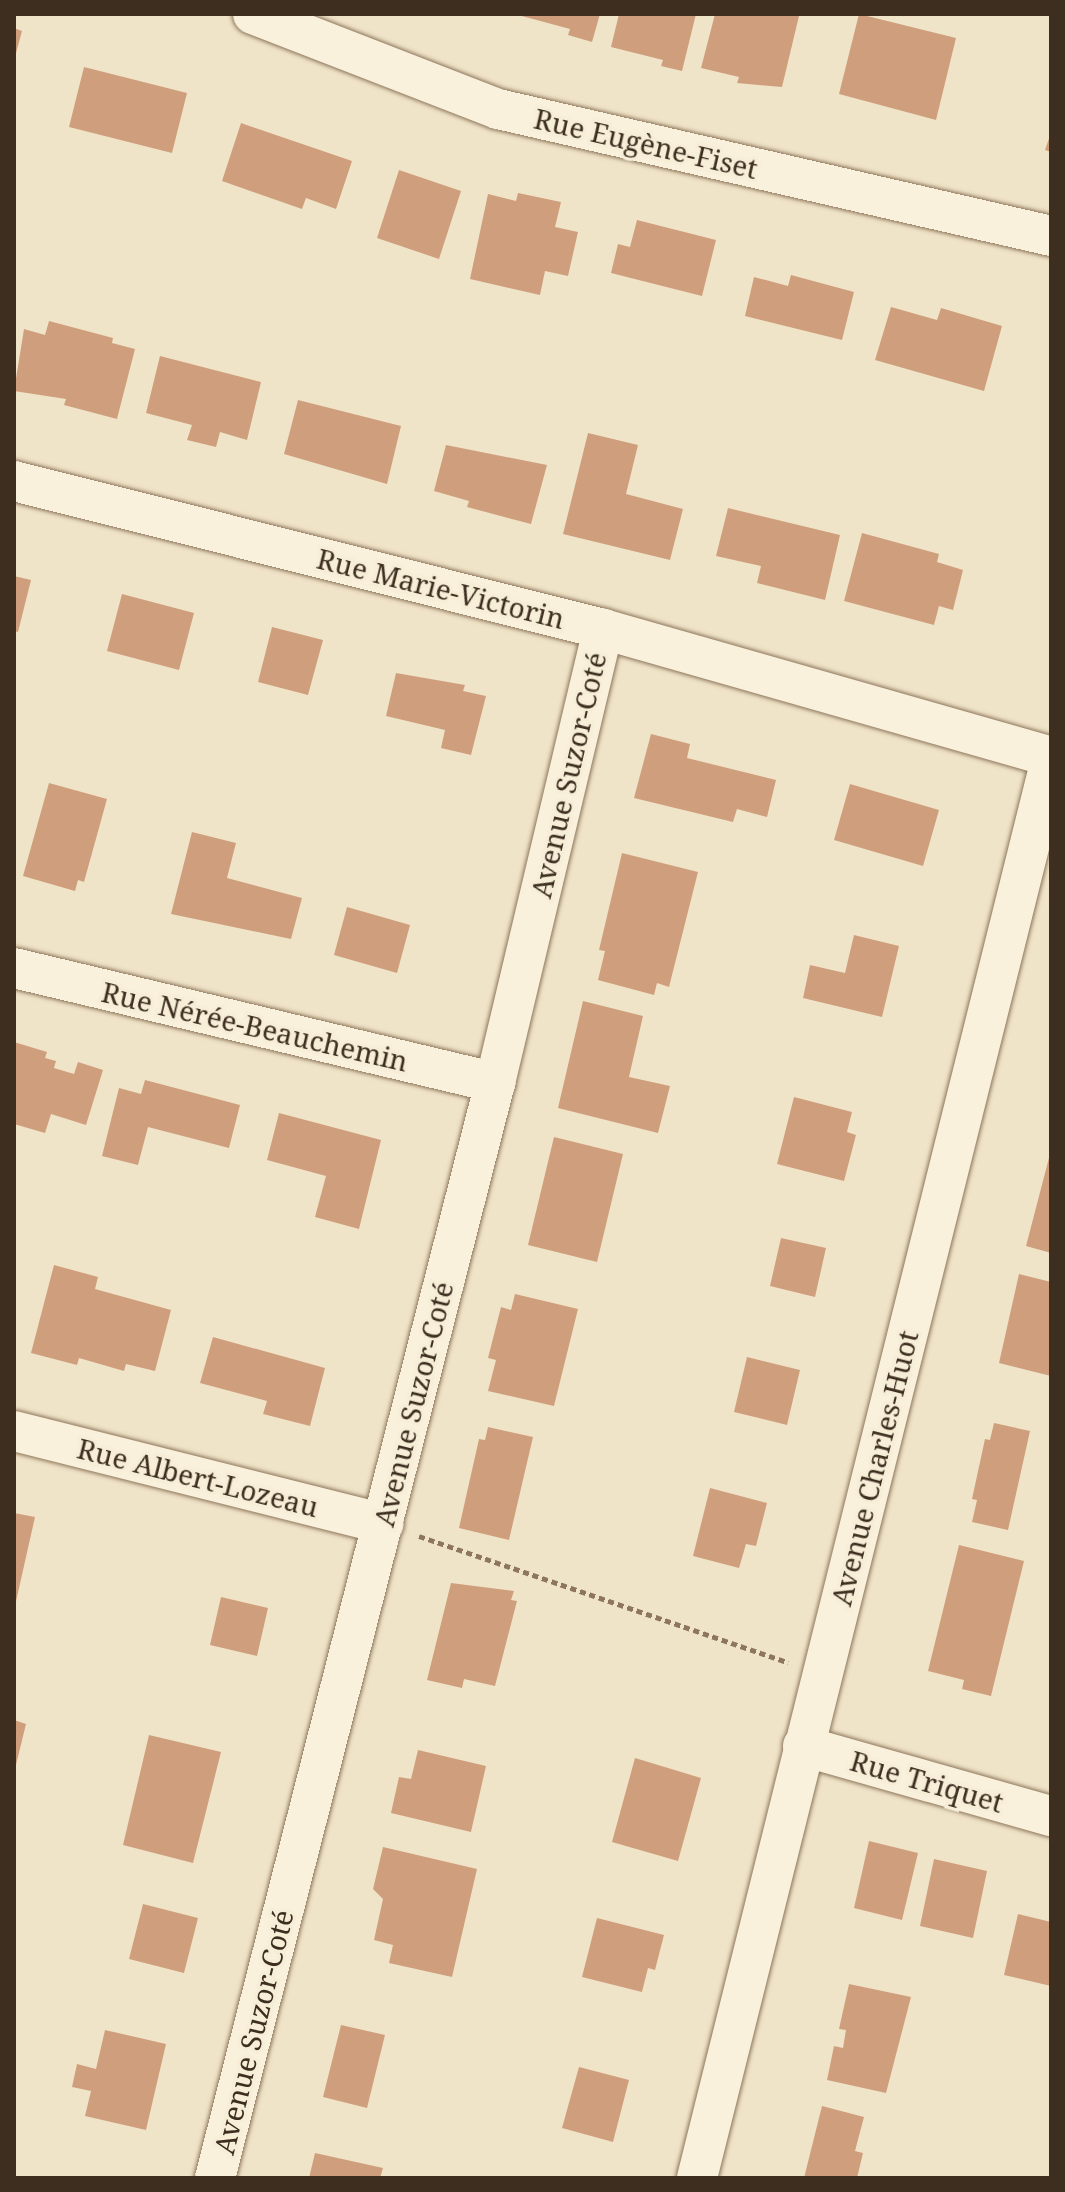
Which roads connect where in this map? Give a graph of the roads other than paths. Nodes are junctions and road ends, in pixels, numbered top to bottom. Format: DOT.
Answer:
graph roads {
  1 [pos="253,14"];
  2 [pos="1051,236"];
  3 [pos="14,481"];
  4 [pos="603,629"];
  5 [pos="1051,758"];
  6 [pos="14,968"];
  7 [pos="495,1083"];
  8 [pos="14,1431"];
  9 [pos="383,1524"];
  10 [pos="803,1746"];
  11 [pos="1051,1816"];
  12 [pos="215,2178"];
  13 [pos="697,2178"];
  1 -- 2 [label="street, Rue Eugène-Fiset"];
  3 -- 4 [label="street, Rue Marie-Victorin"];
  4 -- 5 [label="street, Rue Marie-Victorin"];
  4 -- 7 [label="street, Avenue Suzor-Coté"];
  5 -- 10 [label="street, Avenue Charles-Huot"];
  6 -- 7 [label="street, Rue Nérée-Beauchemin"];
  7 -- 9 [label="street, Avenue Suzor-Coté"];
  8 -- 9 [label="street, Rue Albert-Lozeau"];
  9 -- 12 [label="street, Avenue Suzor-Coté"];
  10 -- 11 [label="street, Rue Triquet"];
  10 -- 13 [label="street, Avenue Charles-Huot"];
}
